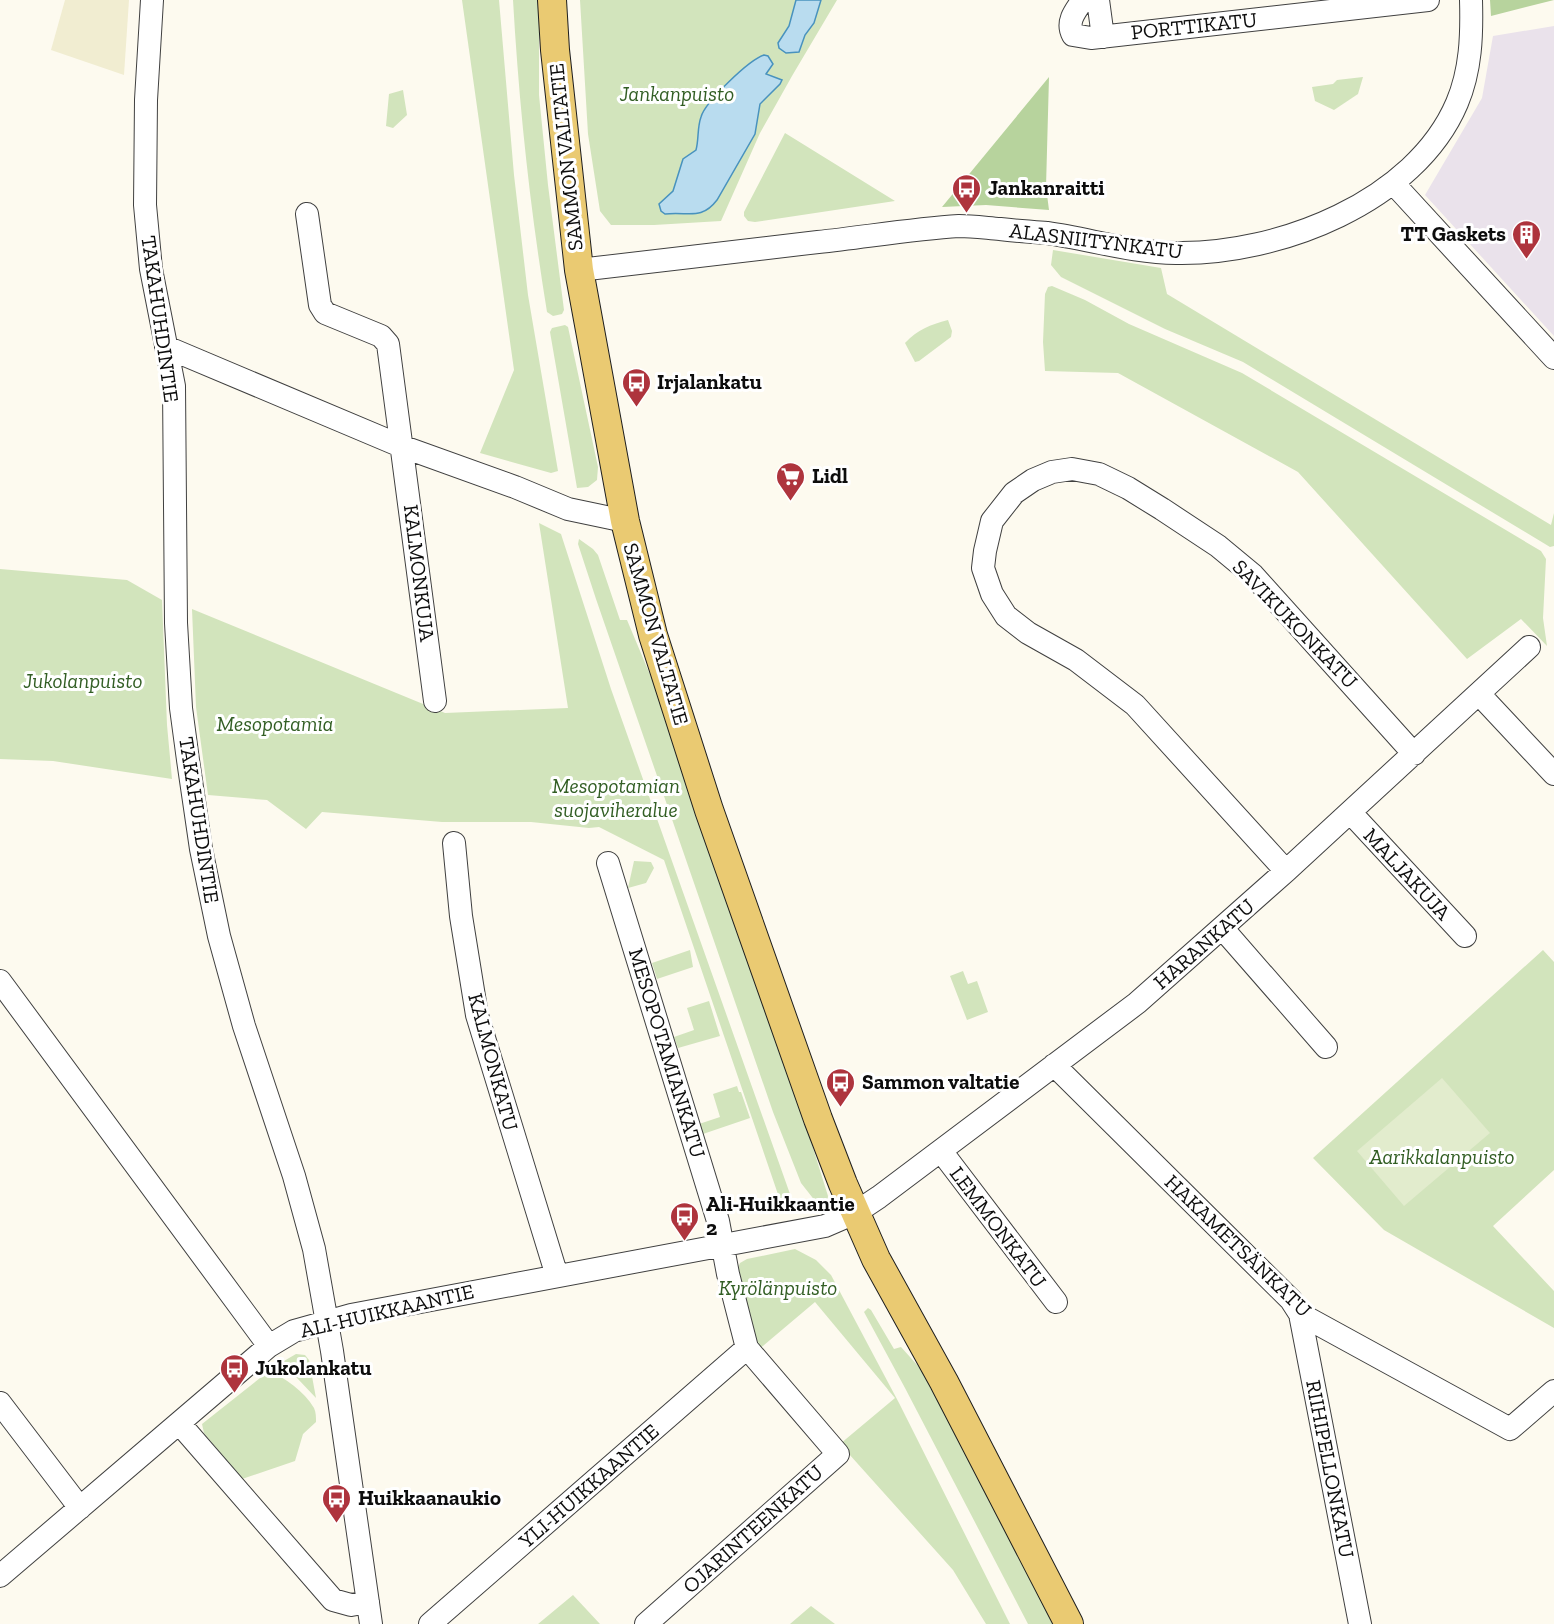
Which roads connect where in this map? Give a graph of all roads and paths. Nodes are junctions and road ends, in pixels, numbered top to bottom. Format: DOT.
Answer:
graph roads {
  1 [pos="152,0"];
  2 [pos="552,0"];
  3 [pos="1083,0"];
  4 [pos="1098,0"];
  5 [pos="1428,0"];
  6 [pos="1470,0"];
  7 [pos="1103,37"];
  8 [pos="1394,183"];
  9 [pos="307,214"];
  10 [pos="579,270"];
  11 [pos="166,347"];
  12 [pos="1554,358"];
  13 [pos="401,446"];
  14 [pos="625,521"];
  15 [pos="1529,647"];
  16 [pos="1480,694"];
  17 [pos="435,701"];
  18 [pos="1414,754"];
  19 [pos="1554,774"];
  20 [pos="1350,812"];
  21 [pos="454,843"];
  22 [pos="608,863"];
  23 [pos="1286,871"];
  24 [pos="1222,929"];
  25 [pos="1465,936"];
  26 [pos="0,981"];
  27 [pos="1326,1047"];
  28 [pos="1054,1065"];
  29 [pos="941,1151"];
  30 [pos="855,1214"];
  31 [pos="724,1245"];
  32 [pos="557,1276"];
  33 [pos="1056,1302"];
  34 [pos="1300,1314"];
  35 [pos="327,1323"];
  36 [pos="269,1346"];
  37 [pos="747,1348"];
  38 [pos="1554,1391"];
  39 [pos="0,1403"];
  40 [pos="179,1423"];
  41 [pos="80,1508"];
  42 [pos="0,1576"];
  43 [pos="370,1613"];
  44 [pos="430,1624"];
  45 [pos="646,1624"];
  46 [pos="1069,1624"];
  47 [pos="1360,1624"];
  1 -- 11 [label="street, TAKAHUHDINTIE"];
  2 -- 10 [label="main road, SAMMON VALTATIE"];
  3 -- 7 [label="street"];
  4 -- 7 [label="street"];
  5 -- 7 [label="street, PORTTIKATU"];
  6 -- 8 [label="street, ALASNIITYNKATU"];
  8 -- 10 [label="street, ALASNIITYNKATU"];
  8 -- 12 [label="street"];
  9 -- 13 [label="street, KALMONKUJA"];
  10 -- 14 [label="main road, SAMMON VALTATIE"];
  11 -- 13 [label="street"];
  11 -- 35 [label="street, TAKAHUHDINTIE"];
  13 -- 14 [label="street"];
  13 -- 17 [label="street, KALMONKUJA"];
  14 -- 30 [label="main road, SAMMON VALTATIE"];
  15 -- 16 [label="street, HARANKATU"];
  16 -- 18 [label="street, HARANKATU"];
  16 -- 19 [label="street"];
  18 -- 20 [label="street, HARANKATU"];
  18 -- 23 [label="street, SAVIKUKONKATU"];
  20 -- 23 [label="street, HARANKATU"];
  20 -- 25 [label="street, MALJAKUJA"];
  21 -- 32 [label="street, KALMONKATU"];
  22 -- 31 [label="street, MESOPOTAMIANKATU"];
  23 -- 24 [label="street, HARANKATU"];
  24 -- 27 [label="street"];
  24 -- 28 [label="street, HARANKATU"];
  26 -- 36 [label="street"];
  28 -- 29 [label="street, HARANKATU"];
  28 -- 34 [label="street, HAKAMETSÄNKATU"];
  29 -- 30 [label="street, HARANKATU"];
  29 -- 33 [label="street, LEMMONKATU"];
  30 -- 31 [label="street, ALI-HUIKKAANTIE"];
  30 -- 46 [label="main road, SAMMON VALTATIE"];
  31 -- 32 [label="street, ALI-HUIKKAANTIE"];
  31 -- 37 [label="street, OJARINTEENKATU"];
  32 -- 35 [label="street, ALI-HUIKKAANTIE"];
  34 -- 38 [label="street, HAKAMETSÄNKATU"];
  34 -- 47 [label="street, RIIHIPELLONKATU"];
  35 -- 36 [label="street, ALI-HUIKKAANTIE"];
  35 -- 43 [label="street, TAKAHUHDINTIE"];
  36 -- 40 [label="street, ALI-HUIKKAANTIE"];
  37 -- 44 [label="street, YLI-HUIKKAANTIE"];
  37 -- 45 [label="street, OJARINTEENKATU"];
  39 -- 41 [label="street"];
  40 -- 41 [label="street, ALI-HUIKKAANTIE"];
  40 -- 43 [label="street"];
  41 -- 42 [label="street, ALI-HUIKKAANTIE"];
}
